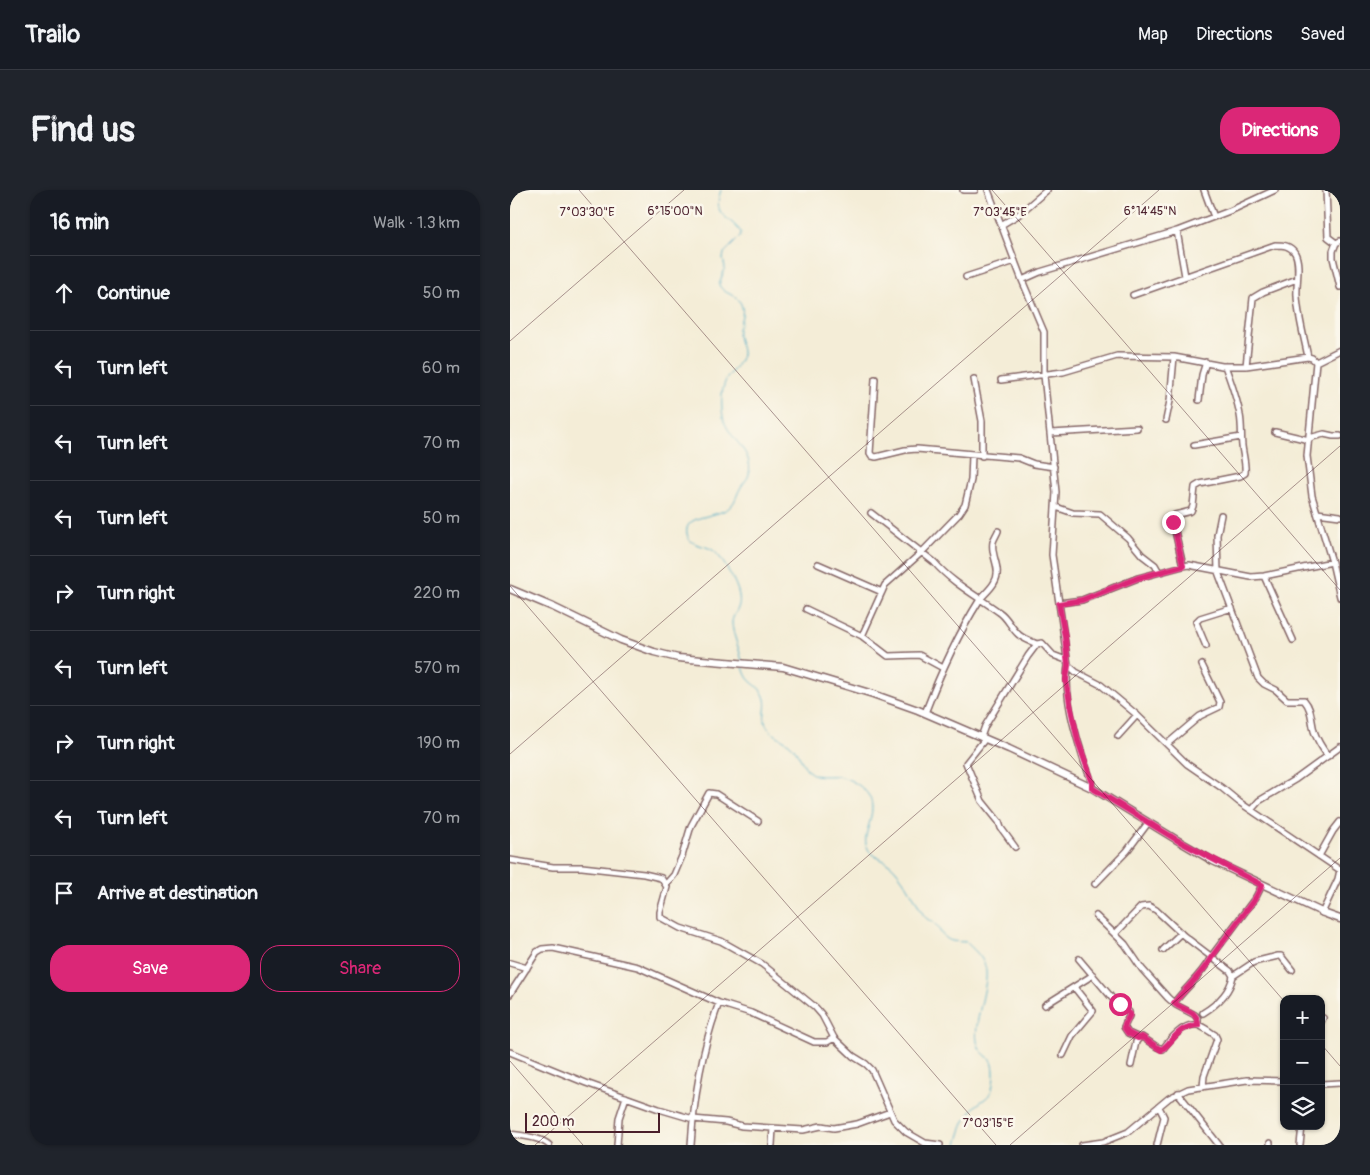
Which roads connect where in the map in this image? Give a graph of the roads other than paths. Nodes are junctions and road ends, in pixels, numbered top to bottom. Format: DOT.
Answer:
graph roads {
  1 [pos="963,190"];
  2 [pos="975,190"];
  3 [pos="988,190"];
  4 [pos="1047,190"];
  5 [pos="1204,190"];
  6 [pos="1276,190"];
  7 [pos="1326,190"];
  8 [pos="1214,217"];
  9 [pos="1001,225"];
  10 [pos="1178,231"];
  11 [pos="1338,242"];
  12 [pos="1015,261"];
  13 [pos="1185,276"];
  14 [pos="966,277"];
  15 [pos="1297,279"];
  16 [pos="1022,280"];
  17 [pos="1340,287"];
  18 [pos="1133,295"];
  19 [pos="1340,350"];
  20 [pos="1308,357"];
  21 [pos="1174,358"];
  22 [pos="1206,362"];
  23 [pos="1316,362"];
  24 [pos="1225,366"];
  25 [pos="1246,366"];
  26 [pos="1044,375"];
  27 [pos="874,379"];
  28 [pos="974,379"];
  29 [pos="1001,380"];
  30 [pos="1199,400"];
  31 [pos="1166,420"];
  32 [pos="1137,428"];
  33 [pos="1275,432"];
  34 [pos="1051,433"];
  35 [pos="1340,436"];
  36 [pos="1241,437"];
  37 [pos="1309,439"];
  38 [pos="1194,445"];
  39 [pos="972,455"];
  40 [pos="982,456"];
  41 [pos="1054,467"];
  42 [pos="1056,507"];
  43 [pos="871,513"];
  44 [pos="1317,513"];
  45 [pos="1221,515"];
  46 [pos="1340,516"];
  47 [pos="998,531"];
  48 [pos="922,552"];
  49 [pos="1332,562"];
  50 [pos="818,564"];
  51 [pos="1183,566"];
  52 [pos="1159,572"];
  53 [pos="1218,572"];
  54 [pos="1264,576"];
  55 [pos="1339,587"];
  56 [pos="510,589"];
  57 [pos="882,592"];
  58 [pos="1340,597"];
  59 [pos="980,600"];
  60 [pos="1059,604"];
  61 [pos="1232,608"];
  62 [pos="806,609"];
  63 [pos="862,636"];
  64 [pos="1293,640"];
  65 [pos="1037,644"];
  66 [pos="1206,646"];
  67 [pos="1067,663"];
  68 [pos="1202,664"];
  69 [pos="943,668"];
  70 [pos="925,713"];
  71 [pos="1137,715"];
  72 [pos="1118,736"];
  73 [pos="983,738"];
  74 [pos="1167,744"];
  75 [pos="1340,746"];
  76 [pos="1328,756"];
  77 [pos="1092,788"];
  78 [pos="1251,810"];
  79 [pos="758,820"];
  80 [pos="1340,822"];
  81 [pos="1148,823"];
  82 [pos="1015,847"];
  83 [pos="1320,856"];
  84 [pos="510,860"];
  85 [pos="1339,867"];
  86 [pos="666,884"];
  87 [pos="1095,884"];
  88 [pos="1262,885"];
  89 [pos="1322,912"];
  90 [pos="1096,916"];
  91 [pos="1340,919"];
  92 [pos="1116,933"];
  93 [pos="1181,933"];
  94 [pos="1163,950"];
  95 [pos="1211,958"];
  96 [pos="1079,959"];
  97 [pos="510,963"];
  98 [pos="527,968"];
  99 [pos="1292,970"];
  100 [pos="1093,975"];
  101 [pos="1233,976"];
  102 [pos="1074,987"];
  103 [pos="510,994"];
  104 [pos="719,1003"];
  105 [pos="1174,1003"];
  106 [pos="1045,1005"];
  107 [pos="1203,1012"];
  108 [pos="1198,1025"];
  109 [pos="834,1038"];
  110 [pos="1138,1038"];
  111 [pos="510,1052"];
  112 [pos="1063,1054"];
  113 [pos="1132,1066"];
  114 [pos="1280,1081"];
  115 [pos="1340,1083"];
  116 [pos="1325,1084"];
  117 [pos="1203,1087"];
  118 [pos="1178,1093"];
  119 [pos="626,1097"];
  120 [pos="1158,1107"];
  121 [pos="890,1112"];
  122 [pos="693,1119"];
  123 [pos="773,1128"];
  124 [pos="1302,1130"];
  125 [pos="510,1134"];
  126 [pos="1214,1139"];
  127 [pos="1111,1142"];
  128 [pos="924,1144"];
  129 [pos="549,1145"];
  130 [pos="617,1145"];
  131 [pos="691,1145"];
  132 [pos="772,1145"];
  133 [pos="940,1145"];
  134 [pos="1082,1145"];
  135 [pos="1157,1145"];
  136 [pos="1210,1145"];
  137 [pos="1219,1145"];
  138 [pos="1300,1145"];
  1 -- 2 [label="street"];
  3 -- 9 [label="street"];
  4 -- 9 [label="street"];
  5 -- 8 [label="street"];
  6 -- 8 [label="street"];
  7 -- 11 [label="street"];
  8 -- 10 [label="street"];
  9 -- 12 [label="street"];
  10 -- 13 [label="street"];
  10 -- 16 [label="street"];
  11 -- 17 [label="street"];
  12 -- 14 [label="street"];
  12 -- 16 [label="street"];
  13 -- 15 [label="street"];
  13 -- 18 [label="street"];
  15 -- 20 [label="street"];
  15 -- 25 [label="street"];
  16 -- 26 [label="street"];
  19 -- 23 [label="street"];
  20 -- 23 [label="street"];
  20 -- 25 [label="street"];
  21 -- 22 [label="street"];
  21 -- 26 [label="street"];
  21 -- 31 [label="street"];
  22 -- 24 [label="street"];
  22 -- 30 [label="street"];
  23 -- 37 [label="street"];
  24 -- 25 [label="street"];
  24 -- 36 [label="street"];
  26 -- 29 [label="street"];
  26 -- 34 [label="street"];
  27 -- 39 [label="street"];
  28 -- 40 [label="street"];
  32 -- 34 [label="street"];
  33 -- 37 [label="street"];
  34 -- 41 [label="street"];
  35 -- 37 [label="street"];
  36 -- 38 [label="street"];
  36 -- 51 [label="street"];
  37 -- 44 [label="street"];
  39 -- 40 [label="street"];
  39 -- 48 [label="street"];
  40 -- 41 [label="street"];
  41 -- 42 [label="street"];
  42 -- 52 [label="street"];
  42 -- 60 [label="street"];
  43 -- 48 [label="street"];
  44 -- 46 [label="street"];
  44 -- 49 [label="street"];
  45 -- 53 [label="street"];
  47 -- 59 [label="street"];
  48 -- 57 [label="street"];
  48 -- 59 [label="street"];
  49 -- 54 [label="street"];
  49 -- 55 [label="street"];
  50 -- 57 [label="street"];
  51 -- 52 [label="street"];
  51 -- 53 [label="street"];
  52 -- 60 [label="street"];
  53 -- 54 [label="street"];
  53 -- 61 [label="street"];
  54 -- 64 [label="street"];
  55 -- 58 [label="street"];
  56 -- 70 [label="main road"];
  57 -- 63 [label="street"];
  59 -- 65 [label="street"];
  59 -- 69 [label="street"];
  60 -- 67 [label="street"];
  61 -- 66 [label="street"];
  61 -- 76 [label="street"];
  62 -- 63 [label="street"];
  63 -- 69 [label="street"];
  65 -- 67 [label="street"];
  65 -- 73 [label="street"];
  67 -- 71 [label="street"];
  67 -- 77 [label="street"];
  68 -- 74 [label="street"];
  69 -- 70 [label="street"];
  70 -- 73 [label="main road"];
  71 -- 72 [label="street"];
  71 -- 74 [label="street"];
  73 -- 77 [label="main road"];
  73 -- 82 [label="street"];
  74 -- 78 [label="street"];
  75 -- 76 [label="street"];
  76 -- 78 [label="street"];
  77 -- 81 [label="main road"];
  78 -- 83 [label="street"];
  79 -- 86 [label="street"];
  80 -- 83 [label="street"];
  81 -- 87 [label="street"];
  81 -- 88 [label="main road"];
  83 -- 85 [label="street"];
  84 -- 86 [label="street"];
  85 -- 89 [label="street"];
  86 -- 109 [label="street"];
  88 -- 89 [label="main road"];
  88 -- 95 [label="street"];
  89 -- 91 [label="main road"];
  90 -- 92 [label="street"];
  92 -- 93 [label="street"];
  92 -- 105 [label="street"];
  93 -- 94 [label="street"];
  93 -- 95 [label="street"];
  95 -- 101 [label="street"];
  95 -- 105 [label="street"];
  96 -- 100 [label="street"];
  97 -- 98 [label="street"];
  98 -- 103 [label="street"];
  98 -- 104 [label="street"];
  99 -- 101 [label="street"];
  100 -- 102 [label="street"];
  100 -- 110 [label="street"];
  101 -- 107 [label="street"];
  102 -- 106 [label="street"];
  102 -- 112 [label="street"];
  104 -- 109 [label="street"];
  104 -- 122 [label="street"];
  105 -- 108 [label="street"];
  108 -- 110 [label="street"];
  108 -- 117 [label="street"];
  109 -- 121 [label="street"];
  110 -- 113 [label="street"];
  111 -- 119 [label="street"];
  114 -- 117 [label="street"];
  115 -- 116 [label="street"];
  117 -- 118 [label="street"];
  118 -- 120 [label="street"];
  118 -- 126 [label="street"];
  119 -- 122 [label="street"];
  119 -- 130 [label="street"];
  120 -- 127 [label="street"];
  120 -- 135 [label="street"];
  121 -- 123 [label="street"];
  121 -- 128 [label="street"];
  122 -- 123 [label="street"];
  122 -- 131 [label="street"];
  123 -- 132 [label="street"];
  124 -- 138 [label="street"];
  125 -- 129 [label="street"];
  126 -- 136 [label="street"];
  126 -- 137 [label="street"];
  127 -- 134 [label="street"];
  128 -- 133 [label="street"];
}
